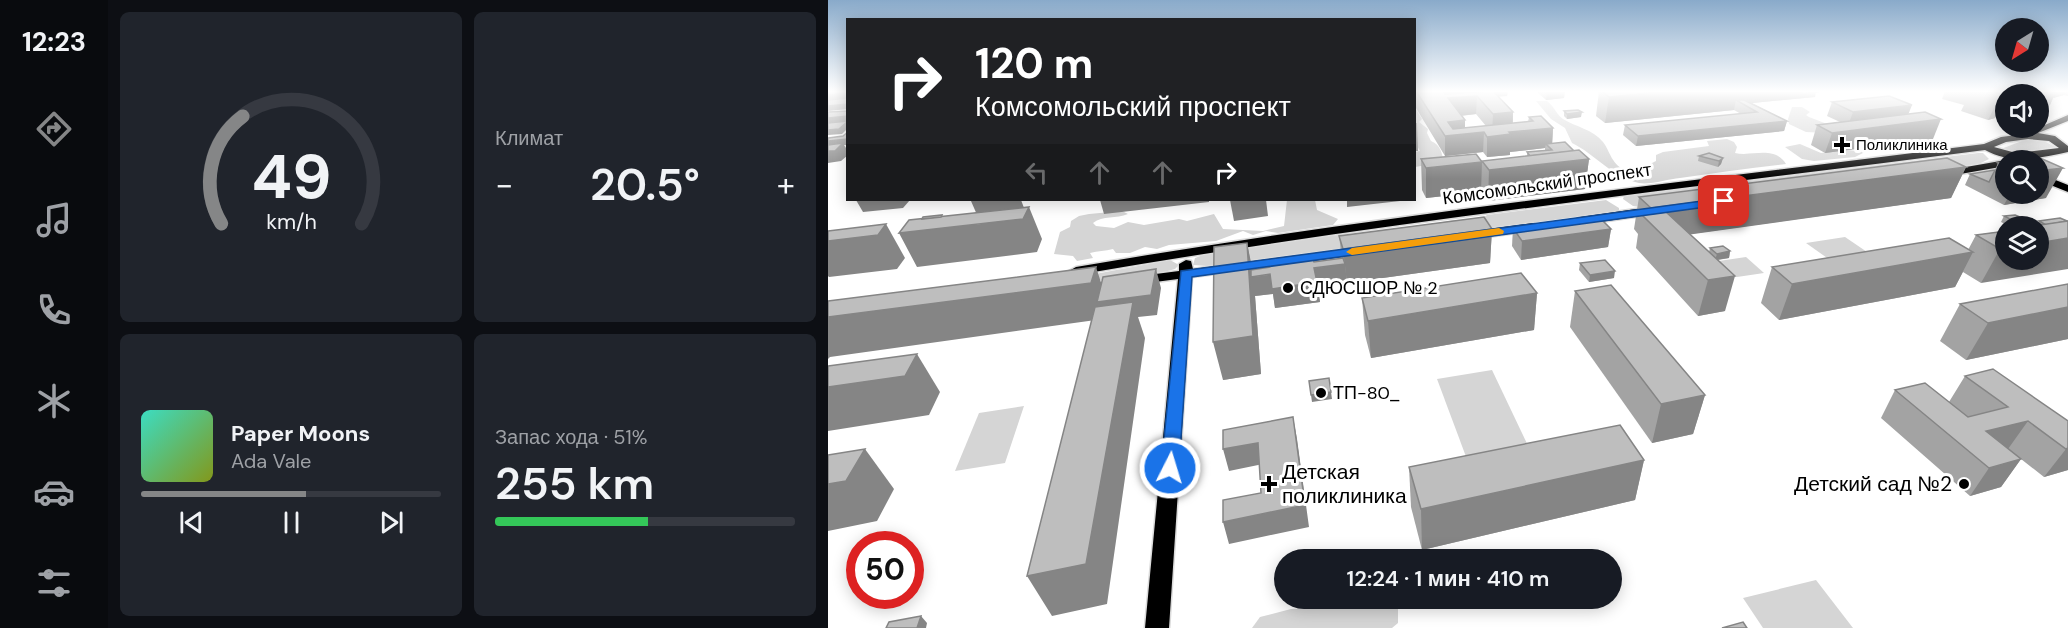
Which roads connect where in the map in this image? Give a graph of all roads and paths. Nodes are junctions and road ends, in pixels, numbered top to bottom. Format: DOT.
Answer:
graph roads {
  1 [pos="2049,136"];
  2 [pos="2013,138"];
  3 [pos="2036,138"];
  4 [pos="2062,145"];
  5 [pos="1987,147"];
  6 [pos="2045,150"];
  7 [pos="1995,153"];
  8 [pos="1995,166"];
  9 [pos="1933,175"];
  10 [pos="2049,181"];
  11 [pos="2068,189"];
  12 [pos="1611,195"];
  13 [pos="1666,209"];
  14 [pos="1472,213"];
  15 [pos="1631,213"];
  16 [pos="1563,223"];
  17 [pos="1541,226"];
  18 [pos="1487,233"];
  19 [pos="1463,236"];
  20 [pos="1371,249"];
  21 [pos="1186,252"];
  22 [pos="1066,273"];
  23 [pos="1186,274"];
  24 [pos="1128,282"];
  25 [pos="1157,628"];
  1 -- 4 [label="main road"];
  2 -- 5 [label="main road, Комсомольский проспект"];
  3 -- 4 [label="main road, Комсомольский проспект"];
  4 -- 6 [label="main road"];
  5 -- 7 [label="main road, Комсомольский проспект"];
  5 -- 12 [label="main road, Комсомольский проспект"];
  8 -- 9 [label="main road"];
  10 -- 11 [label="main road"];
  12 -- 14 [label="main road, Комсомольский проспект"];
  12 -- 15 [label="main road"];
  13 -- 15 [label="main road"];
  14 -- 18 [label="main road"];
  14 -- 21 [label="main road, Комсомольский проспект"];
  15 -- 16 [label="main road"];
  17 -- 18 [label="main road"];
  18 -- 19 [label="main road"];
  20 -- 23 [label="main road"];
  21 -- 22 [label="main road, Комсомольский проспект"];
  21 -- 23 [label="main road"];
  23 -- 24 [label="main road"];
  23 -- 25 [label="main road"];
}
